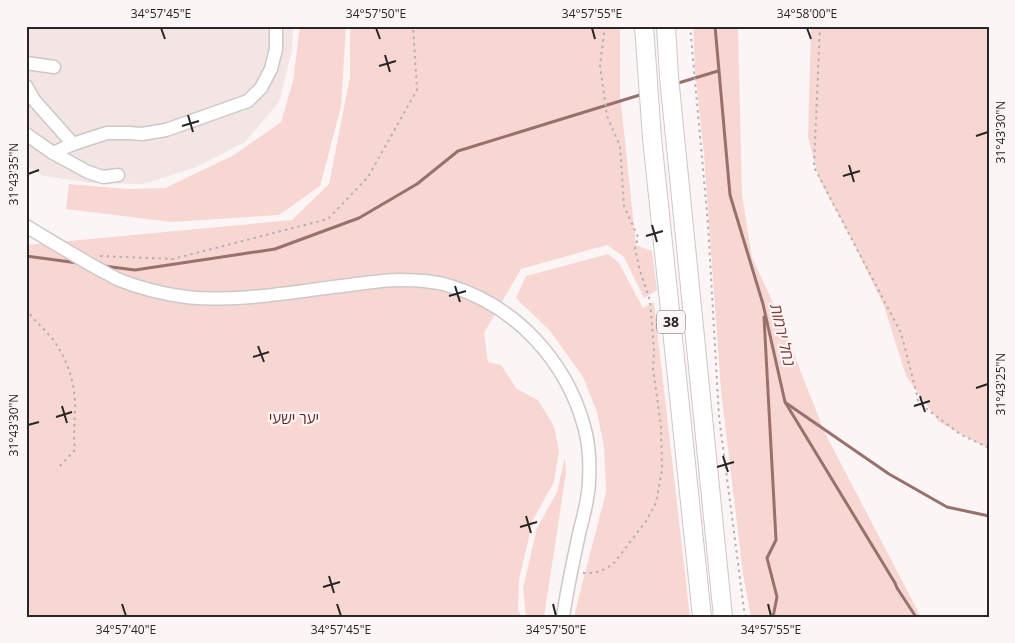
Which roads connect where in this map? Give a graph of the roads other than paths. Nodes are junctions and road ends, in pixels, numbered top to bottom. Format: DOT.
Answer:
graph roads {
  1 [pos="276,26"];
  2 [pos="644,26"];
  3 [pos="666,26"];
  4 [pos="26,63"];
  5 [pos="54,67"];
  6 [pos="26,86"];
  7 [pos="26,134"];
  8 [pos="73,144"];
  9 [pos="53,153"];
  10 [pos="118,175"];
  11 [pos="26,216"];
  12 [pos="26,226"];
  13 [pos="55,243"];
  14 [pos="563,617"];
  15 [pos="702,617"];
  16 [pos="723,617"];
  1 -- 8 [label="street"];
  2 -- 15 [label="highway, 38"];
  3 -- 16 [label="highway, 38"];
  4 -- 5 [label="street"];
  6 -- 8 [label="street"];
  7 -- 9 [label="street"];
  8 -- 9 [label="street"];
  9 -- 10 [label="street"];
  11 -- 13 [label="street"];
  12 -- 13 [label="street"];
  13 -- 14 [label="street"];
}
